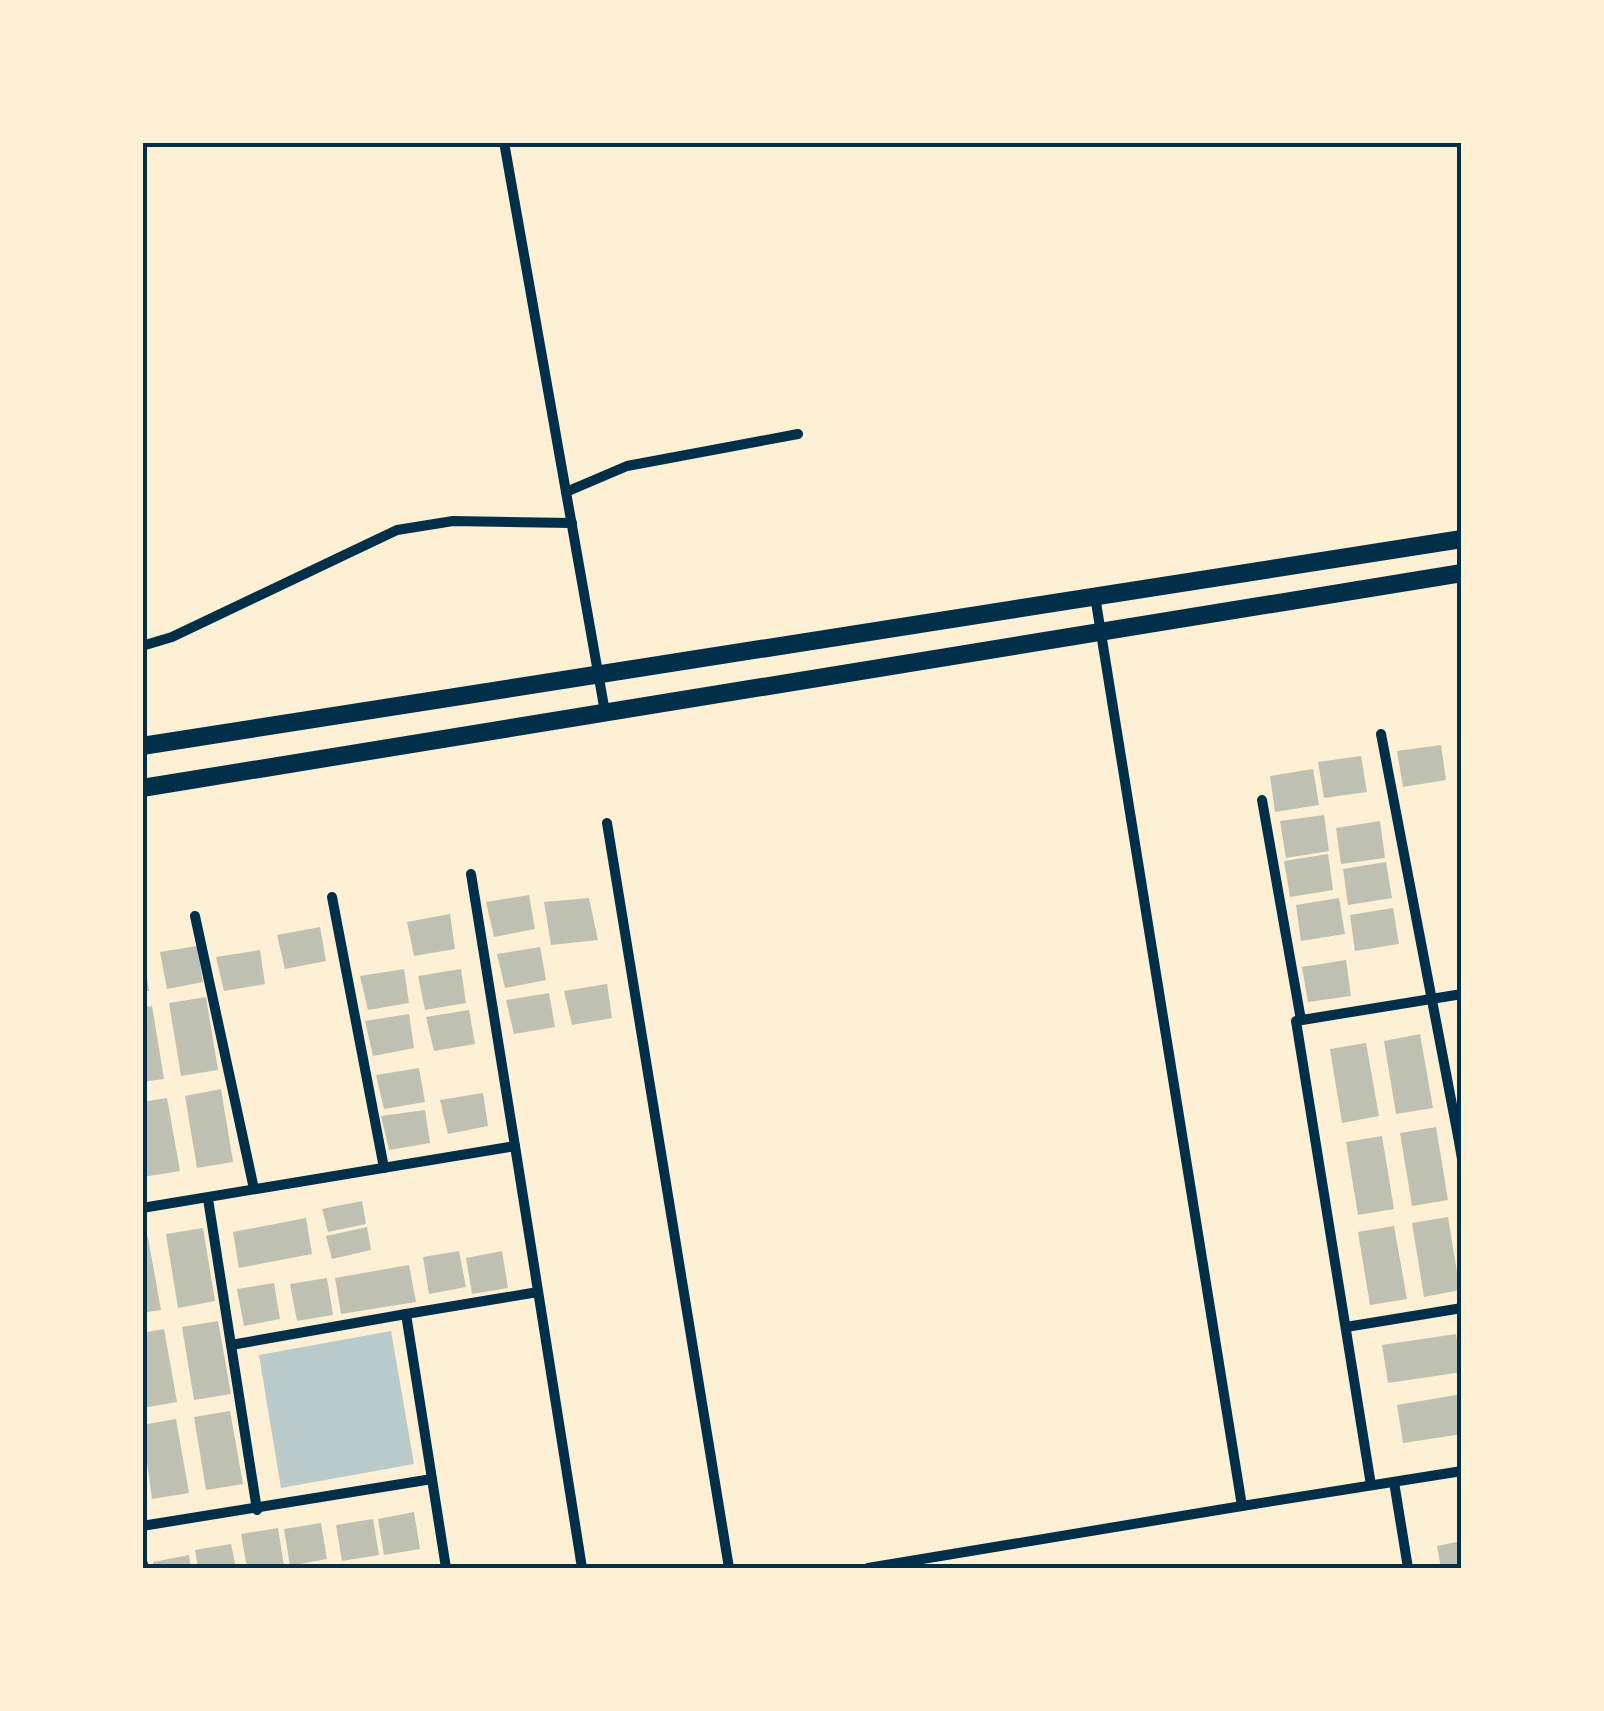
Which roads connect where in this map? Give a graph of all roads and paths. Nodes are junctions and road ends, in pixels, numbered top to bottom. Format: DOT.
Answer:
graph roads {
  1 [pos="504,142"];
  2 [pos="798,434"];
  3 [pos="566,492"];
  4 [pos="572,523"];
  5 [pos="1462,539"];
  6 [pos="1462,573"];
  7 [pos="1096,596"];
  8 [pos="1101,630"];
  9 [pos="142,646"];
  10 [pos="598,674"];
  11 [pos="605,712"];
  12 [pos="1381,734"];
  13 [pos="142,746"];
  14 [pos="142,788"];
  15 [pos="1262,800"];
  16 [pos="607,822"];
  17 [pos="471,874"];
  18 [pos="332,897"];
  19 [pos="196,916"];
  20 [pos="1462,994"];
  21 [pos="1430,1000"];
  22 [pos="1301,1020"];
  23 [pos="1460,1136"];
  24 [pos="516,1146"];
  25 [pos="1462,1159"];
  26 [pos="384,1168"];
  27 [pos="254,1189"];
  28 [pos="208,1199"];
  29 [pos="142,1208"];
  30 [pos="538,1292"];
  31 [pos="1462,1308"];
  32 [pos="406,1314"];
  33 [pos="1346,1327"];
  34 [pos="231,1345"];
  35 [pos="1462,1470"];
  36 [pos="432,1479"];
  37 [pos="1394,1482"];
  38 [pos="1372,1485"];
  39 [pos="1242,1506"];
  40 [pos="258,1510"];
  41 [pos="142,1526"];
  42 [pos="142,1561"];
  43 [pos="144,1568"];
  44 [pos="446,1568"];
  45 [pos="582,1568"];
  46 [pos="729,1568"];
  47 [pos="868,1568"];
  48 [pos="1408,1568"];
  1 -- 3 [label="street"];
  2 -- 3 [label="street"];
  3 -- 4 [label="street"];
  4 -- 9 [label="street"];
  4 -- 10 [label="street"];
  5 -- 7 [label="street"];
  6 -- 8 [label="street"];
  7 -- 8 [label="street"];
  7 -- 10 [label="street"];
  8 -- 11 [label="street"];
  8 -- 39 [label="street"];
  10 -- 11 [label="street"];
  10 -- 13 [label="street"];
  11 -- 14 [label="street"];
  12 -- 21 [label="street"];
  15 -- 22 [label="street"];
  16 -- 46 [label="street"];
  17 -- 24 [label="street"];
  18 -- 26 [label="street"];
  19 -- 27 [label="street"];
  20 -- 21 [label="street"];
  21 -- 22 [label="street"];
  21 -- 23 [label="street"];
  22 -- 33 [label="street"];
  23 -- 25 [label="street"];
  24 -- 26 [label="street"];
  24 -- 30 [label="street"];
  26 -- 27 [label="street"];
  27 -- 28 [label="street"];
  28 -- 29 [label="street"];
  28 -- 34 [label="street"];
  30 -- 32 [label="street"];
  30 -- 45 [label="street"];
  31 -- 33 [label="street"];
  32 -- 34 [label="street"];
  32 -- 36 [label="street"];
  33 -- 38 [label="street"];
  34 -- 40 [label="street"];
  35 -- 37 [label="street"];
  36 -- 40 [label="street"];
  36 -- 44 [label="street"];
  37 -- 38 [label="street"];
  37 -- 48 [label="street"];
  38 -- 39 [label="street"];
  39 -- 47 [label="street"];
  40 -- 41 [label="street"];
  42 -- 43 [label="street"];
}
